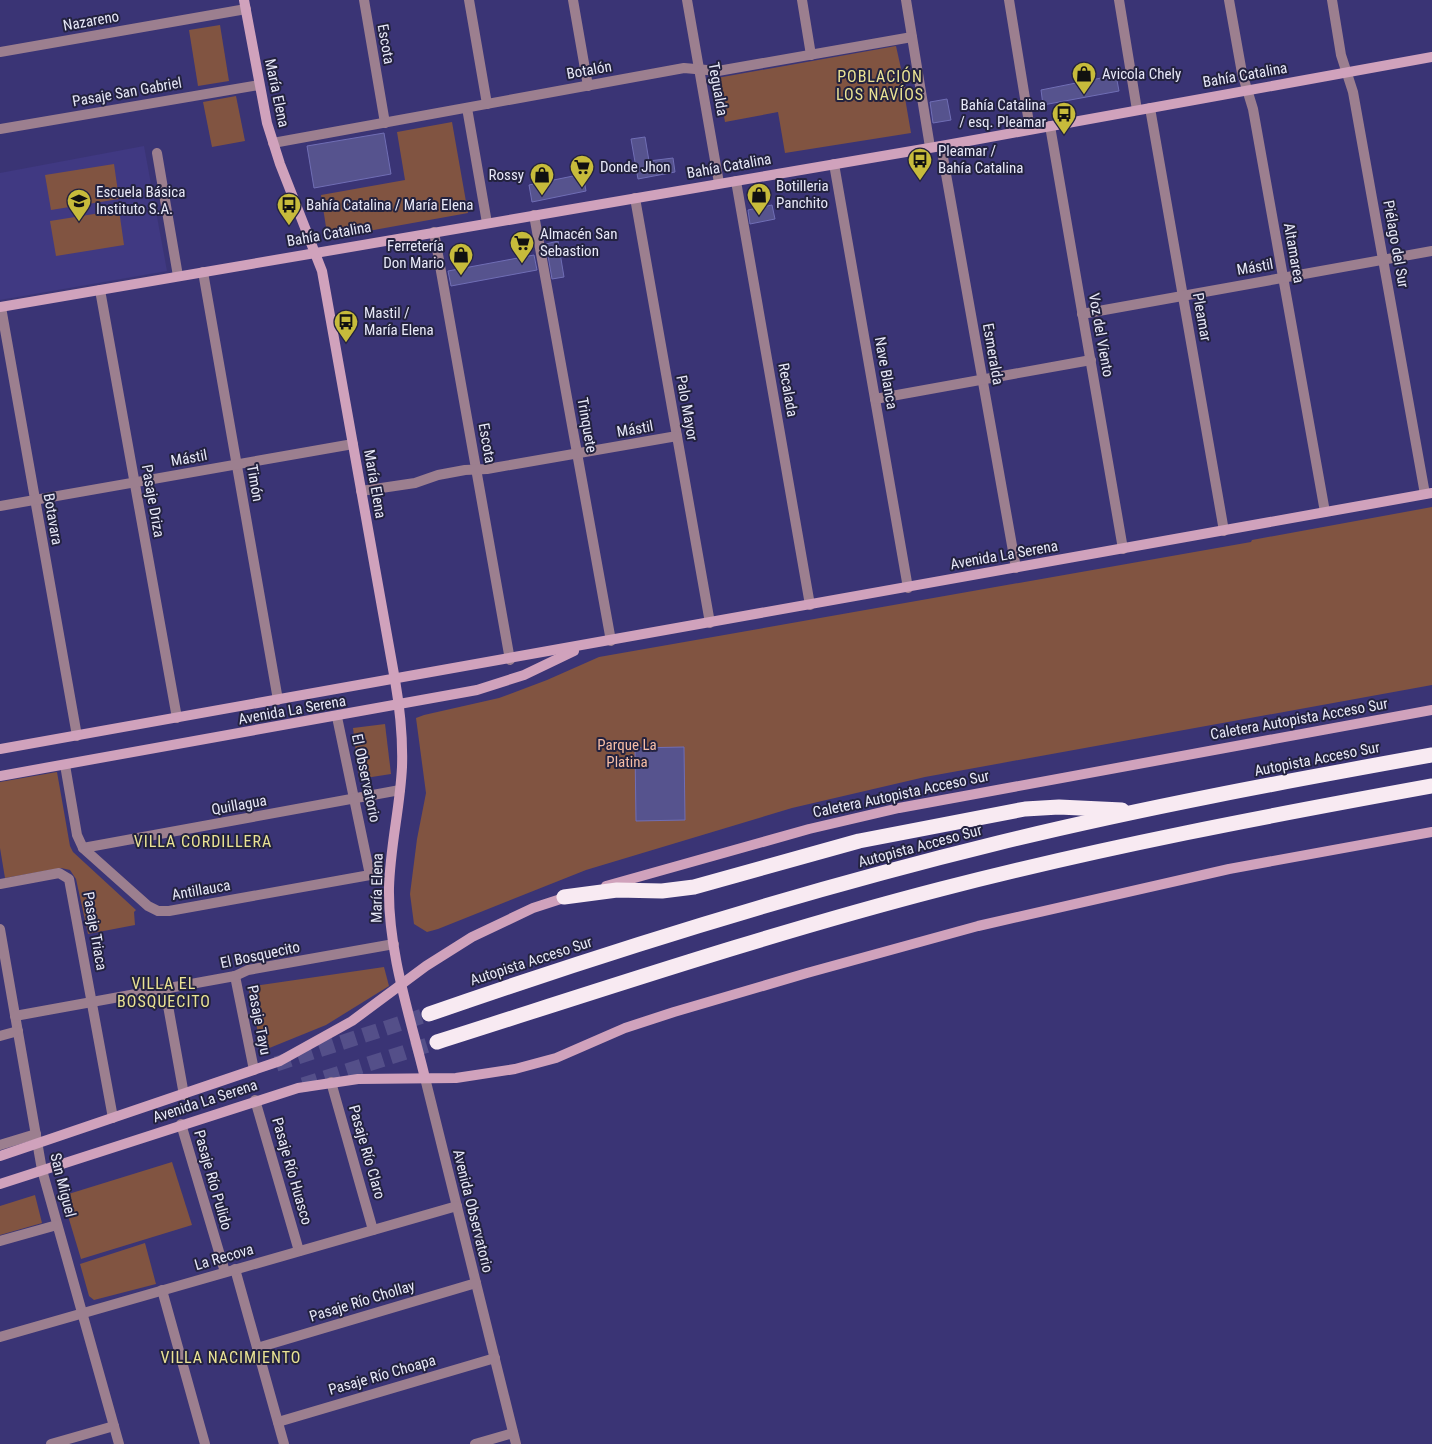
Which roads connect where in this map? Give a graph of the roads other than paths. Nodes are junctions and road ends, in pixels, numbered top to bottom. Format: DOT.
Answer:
graph roads {
  1 [pos="364,0"];
  2 [pos="469,0"];
  3 [pos="573,0"];
  4 [pos="687,0"];
  5 [pos="802,0"];
  6 [pos="906,0"];
  7 [pos="1009,0"];
  8 [pos="1119,0"];
  9 [pos="1229,0"];
  10 [pos="1332,0"];
  11 [pos="245,4"];
  12 [pos="912,37"];
  13 [pos="0,52"];
  14 [pos="811,55"];
  15 [pos="1432,57"];
  16 [pos="700,70"];
  17 [pos="1346,72"];
  18 [pos="259,85"];
  19 [pos="588,86"];
  20 [pos="1247,90"];
  21 [pos="487,104"];
  22 [pos="467,108"];
  23 [pos="1150,108"];
  24 [pos="1137,110"];
  25 [pos="384,123"];
  26 [pos="1050,126"];
  27 [pos="0,129"];
  28 [pos="1030,129"];
  29 [pos="273,143"];
  30 [pos="941,146"];
  31 [pos="930,147"];
  32 [pos="157,153"];
  33 [pos="834,164"];
  34 [pos="736,180"];
  35 [pos="719,183"];
  36 [pos="635,198"];
  37 [pos="534,215"];
  38 [pos="487,223"];
  39 [pos="434,232"];
  40 [pos="1432,250"];
  41 [pos="316,252"];
  42 [pos="1383,259"];
  43 [pos="203,272"];
  44 [pos="178,276"];
  45 [pos="1283,278"];
  46 [pos="100,290"];
  47 [pos="1183,296"];
  48 [pos="0,307"];
  49 [pos="1082,314"];
  50 [pos="1090,360"];
  51 [pos="982,380"];
  52 [pos="876,399"];
  53 [pos="677,436"];
  54 [pos="353,444"];
  55 [pos="577,454"];
  56 [pos="237,465"];
  57 [pos="476,470"];
  58 [pos="135,482"];
  59 [pos="361,491"];
  60 [pos="1429,494"];
  61 [pos="35,500"];
  62 [pos="0,506"];
  63 [pos="1325,512"];
  64 [pos="1224,531"];
  65 [pos="1123,549"];
  66 [pos="1016,568"];
  67 [pos="908,588"];
  68 [pos="810,606"];
  69 [pos="710,623"];
  70 [pos="611,641"];
  71 [pos="581,647"];
  72 [pos="510,660"];
  73 [pos="395,680"];
  74 [pos="278,700"];
  75 [pos="399,706"];
  76 [pos="1432,710"];
  77 [pos="337,717"];
  78 [pos="177,718"];
  79 [pos="77,736"];
  80 [pos="0,749"];
  81 [pos="1432,756"];
  82 [pos="65,765"];
  83 [pos="0,776"];
  84 [pos="1432,786"];
  85 [pos="400,790"];
  86 [pos="356,800"];
  87 [pos="1156,808"];
  88 [pos="1432,832"];
  89 [pos="83,848"];
  90 [pos="370,875"];
  91 [pos="0,884"];
  92 [pos="564,897"];
  93 [pos="0,929"];
  94 [pos="394,944"];
  95 [pos="236,976"];
  96 [pos="402,984"];
  97 [pos="165,989"];
  98 [pos="93,1002"];
  99 [pos="429,1014"];
  100 [pos="15,1016"];
  101 [pos="18,1031"];
  102 [pos="0,1036"];
  103 [pos="437,1042"];
  104 [pos="254,1070"];
  105 [pos="425,1078"];
  106 [pos="331,1082"];
  107 [pos="184,1095"];
  108 [pos="255,1100"];
  109 [pos="113,1118"];
  110 [pos="182,1124"];
  111 [pos="36,1139"];
  112 [pos="0,1145"];
  113 [pos="0,1156"];
  114 [pos="42,1170"];
  115 [pos="0,1184"];
  116 [pos="457,1206"];
  117 [pos="57,1224"];
  118 [pos="373,1230"];
  119 [pos="0,1240"];
  120 [pos="299,1251"];
  121 [pos="230,1271"];
  122 [pos="476,1283"];
  123 [pos="162,1290"];
  124 [pos="82,1313"];
  125 [pos="0,1337"];
  126 [pos="257,1348"];
  127 [pos="495,1358"];
  128 [pos="278,1422"];
  129 [pos="114,1426"];
  130 [pos="513,1433"];
  131 [pos="51,1444"];
  132 [pos="119,1444"];
  133 [pos="205,1444"];
  134 [pos="284,1444"];
  135 [pos="475,1444"];
  136 [pos="516,1444"];
  1 -- 25 [label="street, Escota"];
  2 -- 21 [label="street"];
  3 -- 19 [label="street"];
  4 -- 16 [label="street, Tegualda"];
  5 -- 14 [label="street"];
  6 -- 12 [label="street"];
  7 -- 28 [label="street"];
  8 -- 24 [label="street"];
  9 -- 20 [label="street, Altamarea"];
  10 -- 17 [label="street, Piélago del Sur"];
  11 -- 13 [label="street, Nazareno"];
  11 -- 18 [label="street, María Elena"];
  12 -- 14 [label="street, Botalón"];
  12 -- 31 [label="street"];
  14 -- 16 [label="street, Botalón"];
  15 -- 17 [label="street, Bahía Catalina"];
  16 -- 19 [label="street, Botalón"];
  16 -- 35 [label="street, Tegualda"];
  17 -- 20 [label="street, Bahía Catalina"];
  17 -- 42 [label="street, Piélago del Sur"];
  18 -- 27 [label="street, Pasaje San Gabriel"];
  18 -- 29 [label="street, María Elena"];
  19 -- 21 [label="street, Botalón"];
  20 -- 23 [label="street, Bahía Catalina"];
  20 -- 45 [label="street, Altamarea"];
  21 -- 22 [label="street, Botalón"];
  22 -- 25 [label="street, Botalón"];
  22 -- 38 [label="street"];
  23 -- 24 [label="street, Bahía Catalina"];
  23 -- 47 [label="street, Pleamar"];
  24 -- 26 [label="street, Bahía Catalina"];
  25 -- 29 [label="street, Botalón"];
  26 -- 28 [label="street, Bahía Catalina"];
  26 -- 49 [label="street, Voz del Viento"];
  28 -- 30 [label="street, Bahía Catalina"];
  29 -- 41 [label="street, María Elena"];
  30 -- 31 [label="street, Bahía Catalina"];
  30 -- 51 [label="street, Esmeralda"];
  31 -- 33 [label="street, Bahía Catalina"];
  32 -- 44 [label="street"];
  33 -- 34 [label="street, Bahía Catalina"];
  33 -- 52 [label="street, Nave Blanca"];
  34 -- 35 [label="street, Bahía Catalina"];
  34 -- 68 [label="street, Recalada"];
  35 -- 36 [label="street, Bahía Catalina"];
  36 -- 37 [label="street, Bahía Catalina"];
  36 -- 53 [label="street, Palo Mayor"];
  37 -- 38 [label="street, Bahía Catalina"];
  37 -- 55 [label="street, Trinquete"];
  38 -- 39 [label="street, Bahía Catalina"];
  39 -- 41 [label="street, Bahía Catalina"];
  39 -- 57 [label="street, Escota"];
  40 -- 42 [label="street, Mástil"];
  41 -- 43 [label="street, Bahía Catalina"];
  41 -- 54 [label="street, María Elena"];
  42 -- 45 [label="street, Mástil"];
  42 -- 60 [label="street, Piélago del Sur"];
  43 -- 44 [label="street, Bahía Catalina"];
  43 -- 56 [label="street, Timón"];
  44 -- 46 [label="street, Bahía Catalina"];
  45 -- 47 [label="street, Mástil"];
  45 -- 63 [label="street, Altamarea"];
  46 -- 48 [label="street, Bahía Catalina"];
  46 -- 58 [label="street, Pasaje Driza"];
  47 -- 49 [label="street, Mástil"];
  47 -- 64 [label="street, Pleamar"];
  48 -- 61 [label="street, Botavara"];
  49 -- 50 [label="street, Voz del Viento"];
  50 -- 51 [label="street"];
  50 -- 65 [label="street, Voz del Viento"];
  51 -- 52 [label="street"];
  51 -- 66 [label="street, Esmeralda"];
  52 -- 67 [label="street, Nave Blanca"];
  53 -- 55 [label="street, Mástil"];
  53 -- 69 [label="street, Palo Mayor"];
  54 -- 56 [label="street, Mástil"];
  54 -- 59 [label="street, María Elena"];
  55 -- 57 [label="street, Mástil"];
  55 -- 70 [label="street, Trinquete"];
  56 -- 58 [label="street, Mástil"];
  56 -- 74 [label="street, Timón"];
  57 -- 59 [label="street, Mástil"];
  57 -- 72 [label="street, Escota"];
  58 -- 61 [label="street, Mástil"];
  58 -- 78 [label="street, Pasaje Driza"];
  59 -- 73 [label="street, María Elena"];
  60 -- 63 [label="street, Avenida La Serena"];
  61 -- 62 [label="street, Mástil"];
  61 -- 79 [label="street, Botavara"];
  63 -- 64 [label="street, Avenida La Serena"];
  64 -- 65 [label="street, Avenida La Serena"];
  65 -- 66 [label="street, Avenida La Serena"];
  66 -- 67 [label="street, Avenida La Serena"];
  67 -- 68 [label="street, Avenida La Serena"];
  68 -- 69 [label="street, Avenida La Serena"];
  69 -- 70 [label="street, Avenida La Serena"];
  70 -- 71 [label="street, Avenida La Serena"];
  71 -- 72 [label="street, Avenida La Serena"];
  71 -- 75 [label="street, Avenida La Serena"];
  72 -- 73 [label="street, Avenida La Serena"];
  73 -- 74 [label="street, Avenida La Serena"];
  73 -- 75 [label="street, María Elena"];
  74 -- 78 [label="street, Avenida La Serena"];
  75 -- 77 [label="street, Avenida La Serena"];
  75 -- 85 [label="street, María Elena"];
  76 -- 92 [label="street, Caletera Autopista Acceso Sur"];
  77 -- 82 [label="street, Avenida La Serena"];
  77 -- 86 [label="street, El Observatorio"];
  78 -- 79 [label="street, Avenida La Serena"];
  79 -- 80 [label="street, Avenida La Serena"];
  81 -- 87 [label="highway, Autopista Acceso Sur"];
  82 -- 83 [label="street, Avenida La Serena"];
  82 -- 89 [label="street, Antillauca"];
  84 -- 103 [label="highway"];
  85 -- 86 [label="street, Quillagua"];
  85 -- 94 [label="street, María Elena"];
  86 -- 89 [label="street, Quillagua"];
  86 -- 90 [label="street, El Observatorio"];
  87 -- 92 [label="highway"];
  87 -- 99 [label="highway, Autopista Acceso Sur"];
  88 -- 105 [label="street"];
  89 -- 90 [label="street, Antillauca"];
  91 -- 98 [label="street, Pasaje Triaca"];
  92 -- 96 [label="street, Caletera Autopista Acceso Sur"];
  93 -- 100 [label="street, San Miguel"];
  94 -- 95 [label="street, El Bosquecito"];
  94 -- 96 [label="street, María Elena"];
  95 -- 97 [label="street, El Bosquecito"];
  95 -- 104 [label="street, Pasaje Tayu"];
  96 -- 104 [label="street, Avenida La Serena"];
  96 -- 105 [label="street, Avenida Observatorio"];
  97 -- 98 [label="street, El Bosquecito"];
  97 -- 107 [label="street"];
  98 -- 100 [label="street, El Bosquecito"];
  98 -- 109 [label="street, Pasaje Triaca"];
  100 -- 101 [label="street, San Miguel"];
  101 -- 102 [label="street"];
  101 -- 111 [label="street, San Miguel"];
  104 -- 107 [label="street, Avenida La Serena"];
  105 -- 106 [label="street, Avenida La Serena"];
  105 -- 116 [label="street, Avenida Observatorio"];
  106 -- 108 [label="street, Avenida La Serena"];
  106 -- 118 [label="street, Pasaje Río Claro"];
  107 -- 109 [label="street, Avenida La Serena"];
  108 -- 110 [label="street, Avenida La Serena"];
  108 -- 120 [label="street, Pasaje Río Huasco"];
  109 -- 111 [label="street, Avenida La Serena"];
  110 -- 114 [label="street, Avenida La Serena"];
  110 -- 121 [label="street, Pasaje Río Pulido"];
  111 -- 112 [label="street"];
  111 -- 113 [label="street, Avenida La Serena"];
  111 -- 114 [label="street, San Miguel"];
  114 -- 115 [label="street, Avenida La Serena"];
  114 -- 117 [label="street, San Miguel"];
  116 -- 118 [label="street, La Recova"];
  116 -- 122 [label="street, Avenida Observatorio"];
  117 -- 119 [label="street"];
  117 -- 124 [label="street, San Miguel"];
  118 -- 120 [label="street, La Recova"];
  120 -- 121 [label="street, La Recova"];
  121 -- 123 [label="street, La Recova"];
  121 -- 126 [label="street, Pasaje Río Pulido"];
  122 -- 126 [label="street, Pasaje Río Chollay"];
  122 -- 127 [label="street, Avenida Observatorio"];
  123 -- 124 [label="street, La Recova"];
  123 -- 133 [label="street"];
  124 -- 125 [label="street, La Recova"];
  124 -- 129 [label="street, San Miguel"];
  126 -- 128 [label="street, Pasaje Río Pulido"];
  127 -- 128 [label="street, Pasaje Río Choapa"];
  127 -- 130 [label="street, Avenida Observatorio"];
  128 -- 134 [label="street, Pasaje Río Pulido"];
  129 -- 131 [label="street"];
  129 -- 132 [label="street, San Miguel"];
  130 -- 135 [label="street"];
  130 -- 136 [label="street, Avenida Observatorio"];
}
